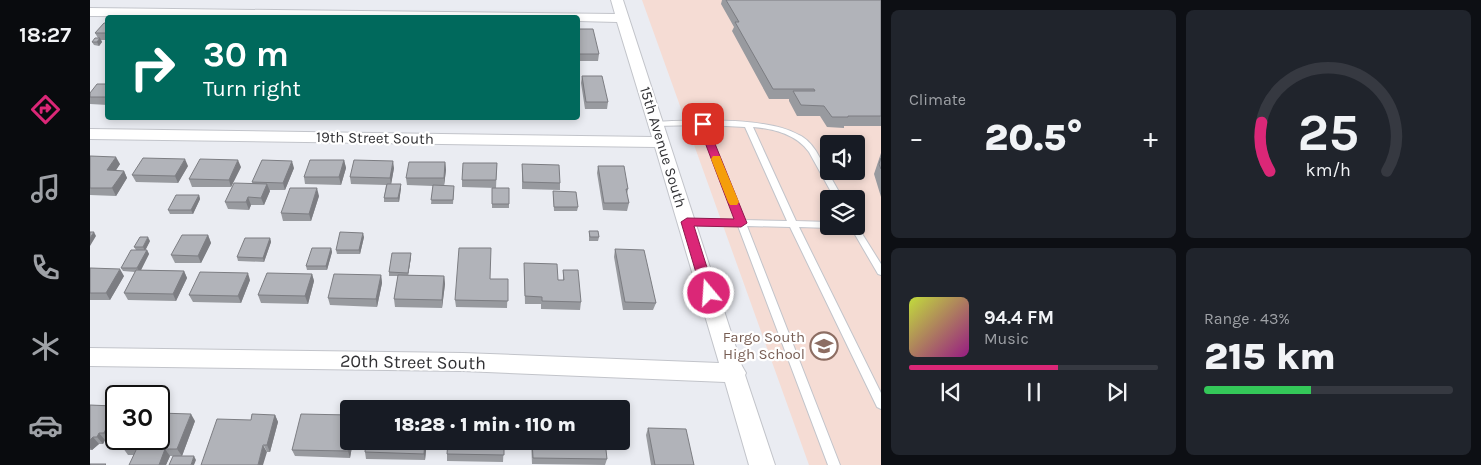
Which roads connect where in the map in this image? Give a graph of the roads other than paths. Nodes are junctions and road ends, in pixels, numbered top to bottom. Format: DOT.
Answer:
graph roads {
  1 [pos="617,0"];
  2 [pos="90,12"];
  3 [pos="356,15"];
  4 [pos="580,18"];
  5 [pos="623,18"];
  6 [pos="656,124"];
  7 [pos="703,124"];
  8 [pos="748,125"];
  9 [pos="90,134"];
  10 [pos="661,142"];
  11 [pos="834,190"];
  12 [pos="687,222"];
  13 [pos="741,223"];
  14 [pos="793,224"];
  15 [pos="820,224"];
  16 [pos="859,235"];
  17 [pos="881,272"];
  18 [pos="90,356"];
  19 [pos="735,373"];
  20 [pos="881,404"];
  21 [pos="762,465"];
  22 [pos="834,465"];
  1 -- 5 [label="street, 15th Avenue South"];
  2 -- 3 [label="street"];
  4 -- 5 [label="street"];
  5 -- 6 [label="street, 15th Avenue South"];
  6 -- 7 [label="lane"];
  6 -- 10 [label="street, 15th Avenue South"];
  7 -- 8 [label="lane"];
  7 -- 13 [label="lane"];
  8 -- 11 [label="lane"];
  8 -- 14 [label="lane"];
  9 -- 10 [label="street, 19th Street South"];
  10 -- 12 [label="street, 15th Avenue South"];
  12 -- 13 [label="lane"];
  12 -- 19 [label="street, 15th Avenue South"];
  13 -- 14 [label="lane"];
  13 -- 22 [label="lane"];
  14 -- 15 [label="lane"];
  14 -- 20 [label="lane"];
  16 -- 17 [label="lane"];
  18 -- 19 [label="street, 20th Street South"];
  19 -- 21 [label="street, 15th Avenue South"];
}
